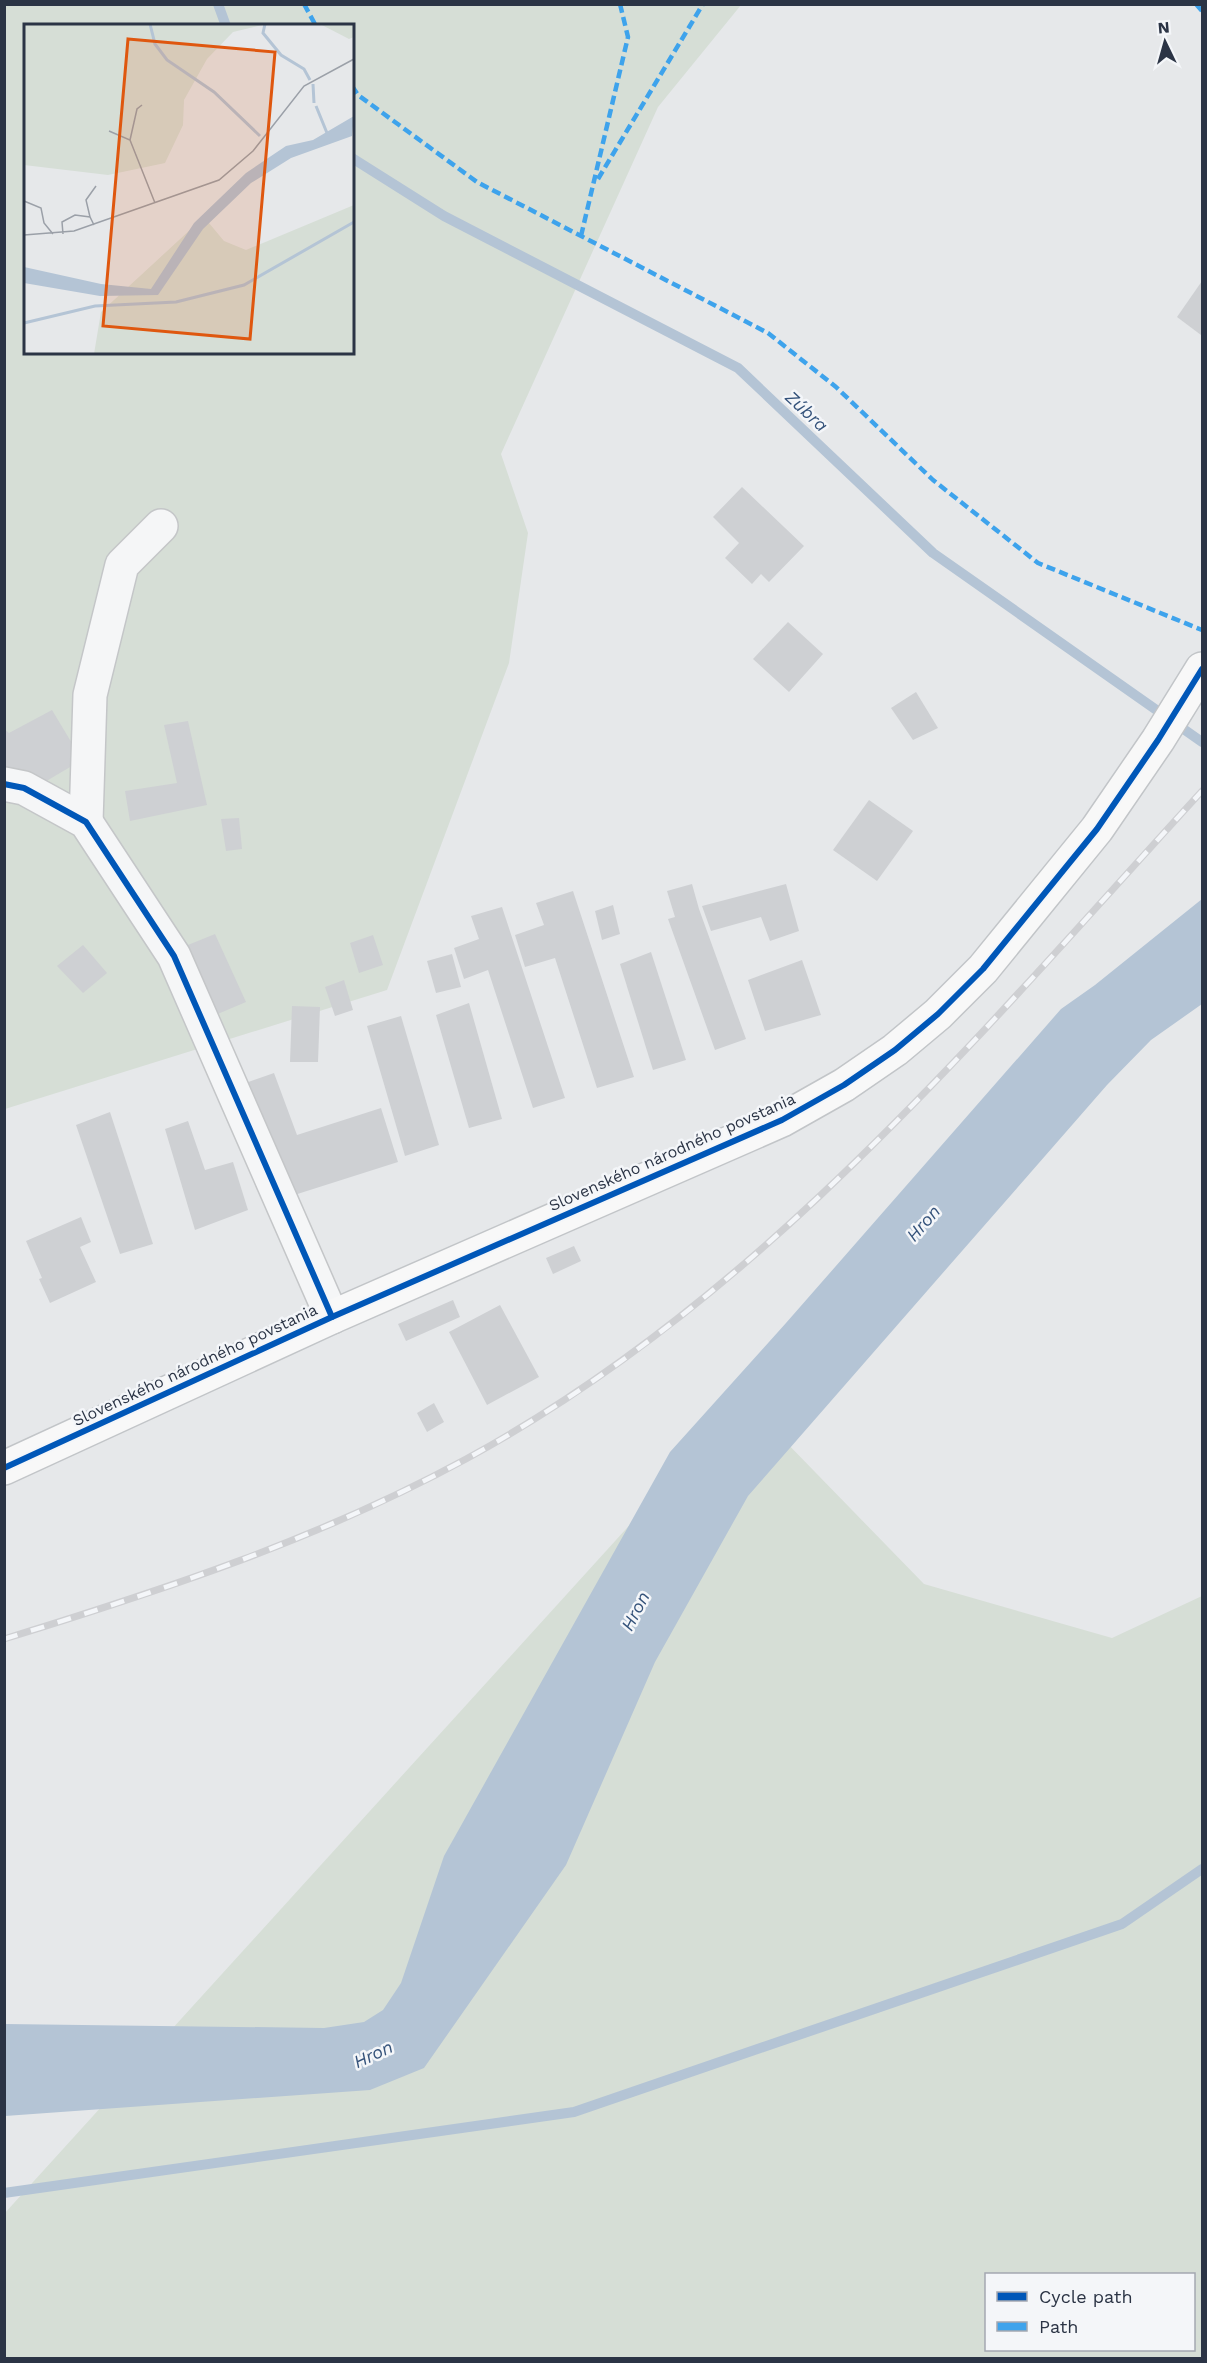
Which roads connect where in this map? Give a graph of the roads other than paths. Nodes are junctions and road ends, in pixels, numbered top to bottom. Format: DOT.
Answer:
graph roads {
  1 [pos="161,526"];
  2 [pos="1203,669"];
  3 [pos="4,784"];
  4 [pos="86,822"];
  5 [pos="332,1317"];
  6 [pos="4,1468"];
  1 -- 4 [label="street"];
  2 -- 5 [label="main road, Slovenského národného povstania"];
  3 -- 4 [label="street"];
  4 -- 5 [label="street"];
  5 -- 6 [label="main road, Slovenského národného povstania"];
}
